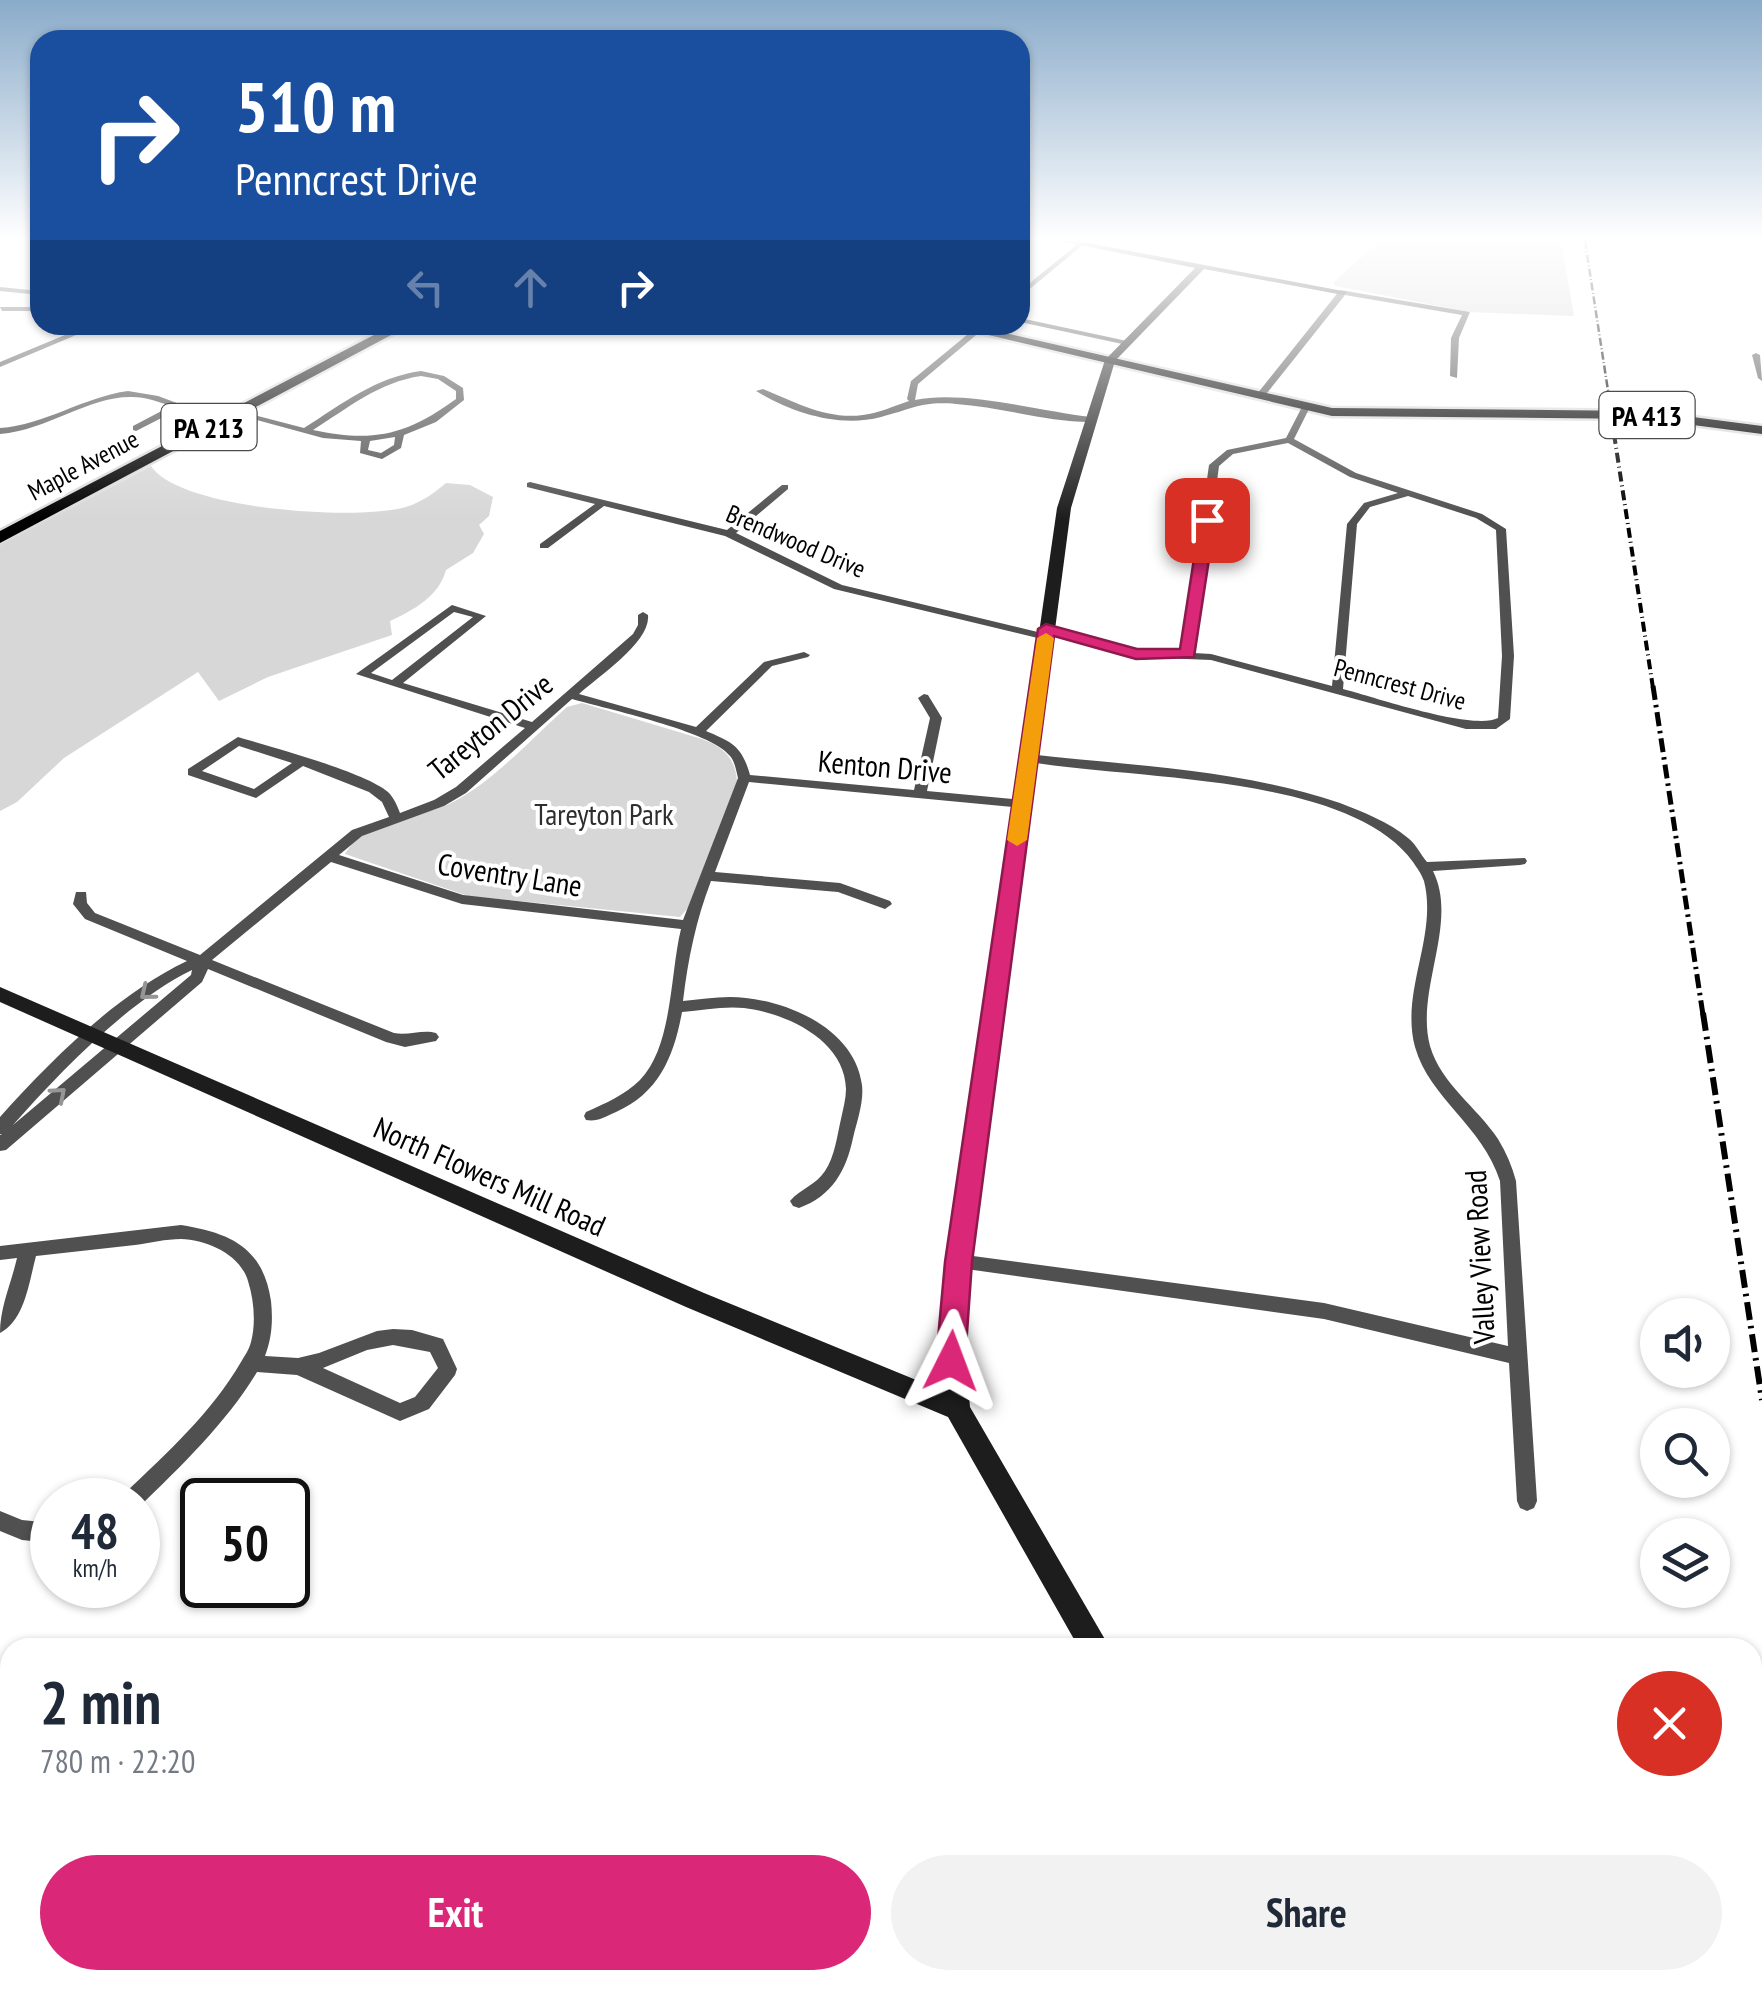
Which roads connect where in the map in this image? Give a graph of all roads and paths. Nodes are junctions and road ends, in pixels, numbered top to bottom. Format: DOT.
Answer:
graph roads {
  1 [pos="1084,334"];
  2 [pos="1136,334"];
  3 [pos="1310,334"];
  4 [pos="1457,334"];
  5 [pos="62,335"];
  6 [pos="70,335"];
  7 [pos="384,335"];
  8 [pos="972,335"];
  9 [pos="1008,335"];
  10 [pos="1127,343"];
  11 [pos="1756,355"];
  12 [pos="1110,360"];
  13 [pos="0,362"];
  14 [pos="1454,376"];
  15 [pos="1762,378"];
  16 [pos="760,391"];
  17 [pos="1260,396"];
  18 [pos="910,400"];
  19 [pos="178,406"];
  20 [pos="1306,407"];
  21 [pos="197,412"];
  22 [pos="235,413"];
  23 [pos="1091,420"];
  24 [pos="1760,427"];
  25 [pos="136,428"];
  26 [pos="307,430"];
  27 [pos="0,431"];
  28 [pos="1288,440"];
  29 [pos="530,485"];
  30 [pos="786,486"];
  31 [pos="1407,493"];
  32 [pos="602,503"];
  33 [pos="5,531"];
  34 [pos="729,534"];
  35 [pos="544,546"];
  36 [pos="643,615"];
  37 [pos="1046,633"];
  38 [pos="1188,654"];
  39 [pos="804,655"];
  40 [pos="395,683"];
  41 [pos="1337,691"];
  42 [pos="572,695"];
  43 [pos="924,698"];
  44 [pos="535,727"];
  45 [pos="698,732"];
  46 [pos="1028,758"];
  47 [pos="300,763"];
  48 [pos="744,778"];
  49 [pos="920,794"];
  50 [pos="1022,804"];
  51 [pos="395,816"];
  52 [pos="328,856"];
  53 [pos="1520,861"];
  54 [pos="1425,867"];
  55 [pos="708,876"];
  56 [pos="80,895"];
  57 [pos="885,904"];
  58 [pos="689,924"];
  59 [pos="204,960"];
  60 [pos="0,994"];
  61 [pos="676,1007"];
  62 [pos="96,1036"];
  63 [pos="431,1037"];
  64 [pos="119,1045"];
  65 [pos="592,1116"];
  66 [pos="0,1128"];
  67 [pos="0,1145"];
  68 [pos="799,1202"];
  69 [pos="29,1248"];
  70 [pos="0,1252"];
  71 [pos="958,1262"];
  72 [pos="0,1325"];
  73 [pos="1517,1356"];
  74 [pos="250,1363"];
  75 [pos="298,1366"];
  76 [pos="957,1409"];
  77 [pos="154,1478"];
  78 [pos="1527,1501"];
  79 [pos="0,1520"];
  80 [pos="30,1531"];
  81 [pos="1090,1638"];
  1 -- 10 [label="street"];
  2 -- 10 [label="main road"];
  3 -- 17 [label="street"];
  4 -- 14 [label="street"];
  5 -- 13 [label="street"];
  6 -- 13 [label="street"];
  7 -- 22 [label="main road, Maple Avenue / PA 213"];
  8 -- 18 [label="street"];
  9 -- 12 [label="main road, PA 413"];
  10 -- 12 [label="main road"];
  11 -- 15 [label="street"];
  12 -- 17 [label="main road, PA 413"];
  12 -- 23 [label="main road"];
  16 -- 18 [label="street"];
  17 -- 20 [label="main road, PA 413"];
  18 -- 23 [label="street"];
  19 -- 21 [label="street"];
  19 -- 25 [label="street"];
  19 -- 27 [label="street"];
  20 -- 24 [label="main road, PA 413"];
  20 -- 28 [label="street"];
  22 -- 26 [label="street"];
  22 -- 33 [label="main road, Maple Avenue / PA 213"];
  23 -- 37 [label="main road"];
  26 -- 26 [label="street"];
  28 -- 31 [label="street, Penncrest Drive"];
  28 -- 38 [label="street"];
  29 -- 32 [label="street, Brendwood Drive"];
  30 -- 34 [label="street"];
  31 -- 41 [label="street"];
  31 -- 41 [label="street, Penncrest Drive"];
  32 -- 34 [label="street, Brendwood Drive"];
  32 -- 35 [label="street"];
  34 -- 37 [label="street, Brendwood Drive"];
  36 -- 42 [label="street, Tareyton Drive"];
  37 -- 38 [label="street, Penncrest Drive"];
  37 -- 46 [label="main road"];
  38 -- 41 [label="street, Penncrest Drive"];
  39 -- 45 [label="street"];
  40 -- 40 [label="street"];
  40 -- 44 [label="street"];
  42 -- 44 [label="street, Tareyton Drive"];
  42 -- 45 [label="street"];
  43 -- 49 [label="street"];
  44 -- 51 [label="street, Tareyton Drive"];
  45 -- 48 [label="street"];
  46 -- 50 [label="main road"];
  46 -- 54 [label="street"];
  47 -- 47 [label="street"];
  47 -- 51 [label="street"];
  48 -- 49 [label="street, Kenton Drive"];
  48 -- 55 [label="street"];
  49 -- 50 [label="street, Kenton Drive"];
  50 -- 71 [label="main road"];
  51 -- 52 [label="street, Tareyton Drive"];
  52 -- 58 [label="street, Coventry Lane"];
  52 -- 59 [label="street, Tareyton Drive"];
  53 -- 54 [label="street"];
  54 -- 73 [label="street, Valley View Road"];
  55 -- 57 [label="street"];
  55 -- 58 [label="street"];
  56 -- 59 [label="street"];
  58 -- 61 [label="street"];
  59 -- 62 [label="street, Tareyton Drive, one-way"];
  59 -- 63 [label="street"];
  59 -- 64 [label="street, Tareyton Drive"];
  60 -- 62 [label="main road, North Flowers Mill Road"];
  61 -- 65 [label="street"];
  61 -- 68 [label="street"];
  62 -- 64 [label="main road, North Flowers Mill Road"];
  62 -- 66 [label="street, Tareyton Drive"];
  67 -- 64 [label="street, Tareyton Drive, one-way"];
  64 -- 76 [label="main road, North Flowers Mill Road"];
  69 -- 70 [label="street"];
  69 -- 72 [label="street"];
  69 -- 74 [label="street"];
  71 -- 73 [label="street, Valley View Road"];
  71 -- 76 [label="main road"];
  73 -- 78 [label="street"];
  74 -- 75 [label="street"];
  74 -- 77 [label="street"];
  75 -- 75 [label="street"];
  76 -- 81 [label="main road"];
  79 -- 80 [label="street"];
}
